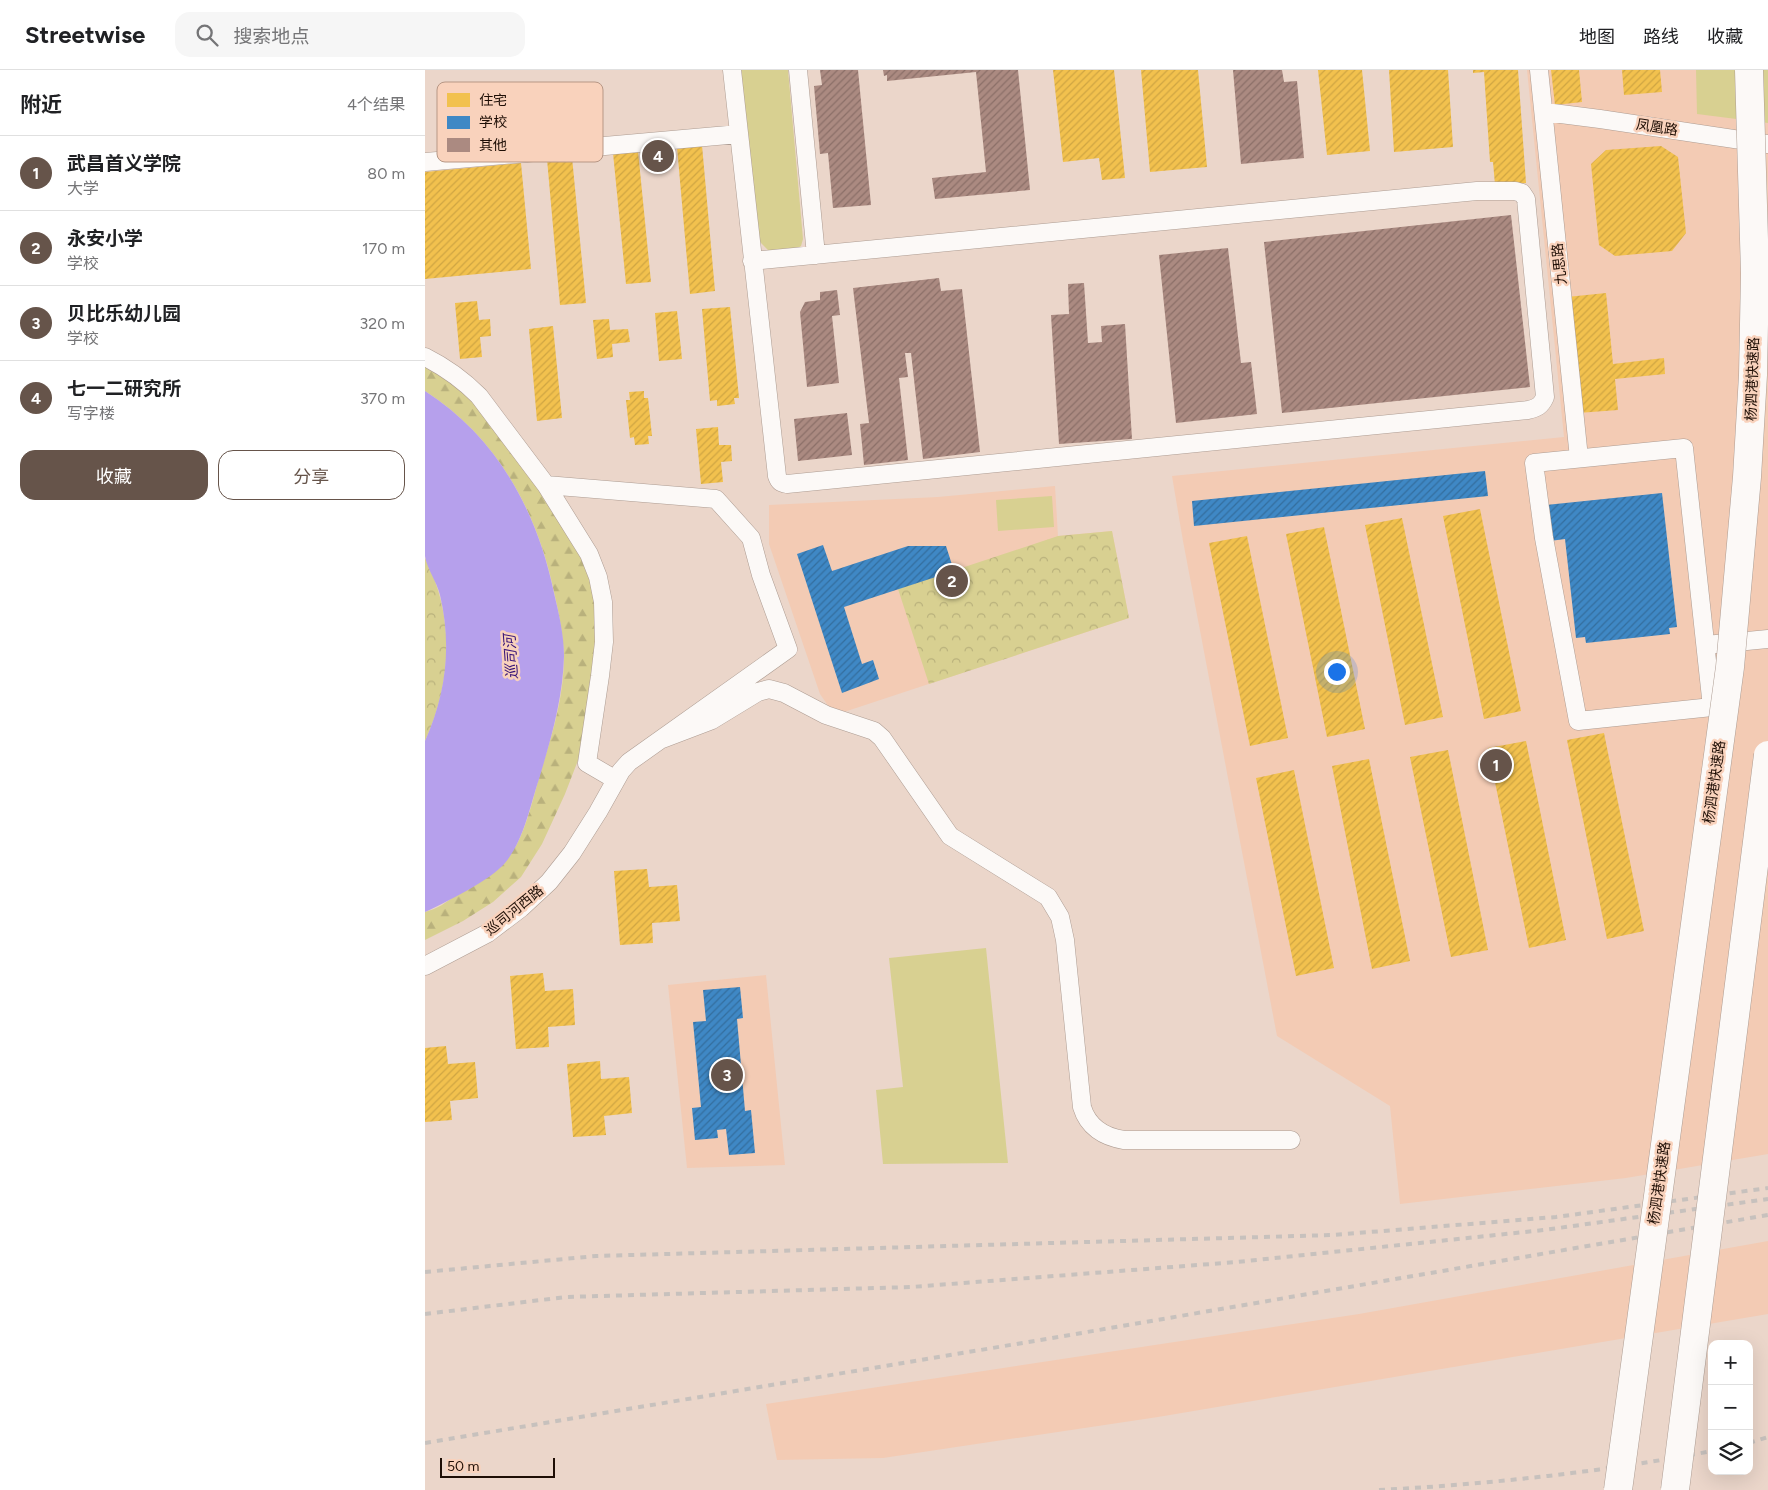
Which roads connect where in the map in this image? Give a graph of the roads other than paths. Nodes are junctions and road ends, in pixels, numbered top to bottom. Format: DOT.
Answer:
graph roads {
  1 [pos="732,70"];
  2 [pos="798,70"];
  3 [pos="1539,70"];
  4 [pos="1749,70"];
  5 [pos="1545,112"];
  6 [pos="739,134"];
  7 [pos="1768,144"];
  8 [pos="603,146"];
  9 [pos="816,255"];
  10 [pos="752,261"];
  11 [pos="425,357"];
  12 [pos="1579,458"];
  13 [pos="546,485"];
  14 [pos="1768,639"];
  15 [pos="1706,645"];
  16 [pos="662,739"];
  17 [pos="1768,755"];
  18 [pos="616,780"];
  19 [pos="425,966"];
  20 [pos="1291,1140"];
  21 [pos="1618,1490"];
  22 [pos="1675,1490"];
  1 -- 6 [label="street"];
  2 -- 9 [label="street"];
  3 -- 5 [label="street, 九思路"];
  4 -- 21 [label="highway, 杨泗港快速路, bridge"];
  5 -- 7 [label="street, 凤凰路"];
  5 -- 12 [label="street, 九思路"];
  6 -- 8 [label="street"];
  6 -- 10 [label="street"];
  9 -- 10 [label="street"];
  9 -- 10 [label="street"];
  11 -- 13 [label="street"];
  12 -- 15 [label="street"];
  12 -- 15 [label="street"];
  13 -- 16 [label="street"];
  13 -- 18 [label="street"];
  14 -- 15 [label="street"];
  16 -- 18 [label="street, 巡司河西路"];
  16 -- 20 [label="street"];
  17 -- 22 [label="highway, bridge"];
  18 -- 19 [label="street, 巡司河西路"];
}
